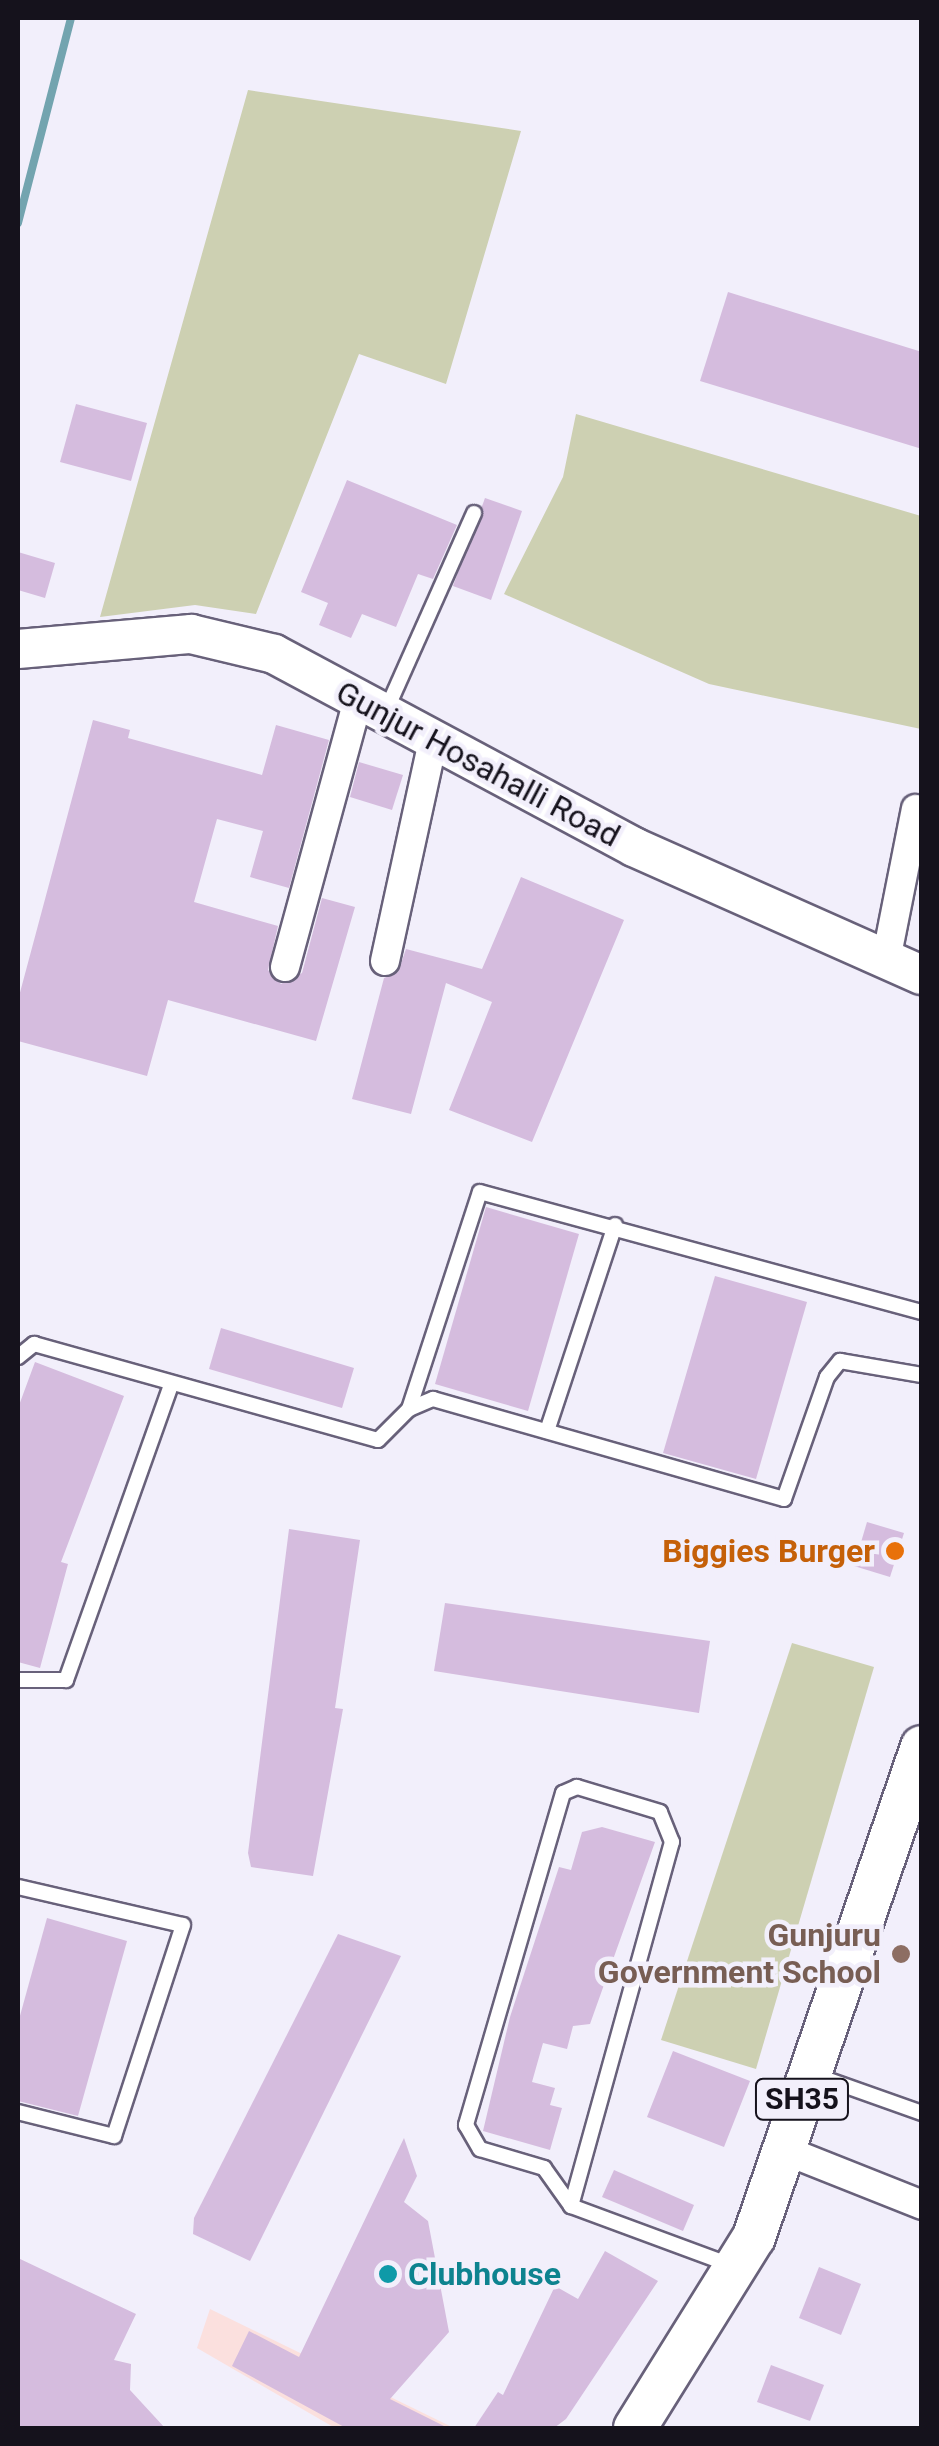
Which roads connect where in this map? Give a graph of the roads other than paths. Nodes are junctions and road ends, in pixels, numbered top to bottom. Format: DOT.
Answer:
graph roads {
  1 [pos="474,512"];
  2 [pos="18,649"];
  3 [pos="371,707"];
  4 [pos="433,740"];
  5 [pos="916,808"];
  6 [pos="886,960"];
  7 [pos="385,961"];
  8 [pos="285,967"];
  9 [pos="922,976"];
  10 [pos="615,1225"];
  11 [pos="922,1312"];
  12 [pos="18,1357"];
  13 [pos="922,1375"];
  14 [pos="172,1383"];
  15 [pos="409,1409"];
  16 [pos="547,1432"];
  17 [pos="18,1680"];
  18 [pos="922,1747"];
  19 [pos="18,1887"];
  20 [pos="812,2074"];
  21 [pos="18,2112"];
  22 [pos="922,2113"];
  23 [pos="784,2150"];
  24 [pos="922,2205"];
  25 [pos="571,2206"];
  26 [pos="738,2268"];
  27 [pos="634,2428"];
  1 -- 3 [label="lane"];
  2 -- 3 [label="street, Gunjur Hosahalli Road"];
  3 -- 4 [label="street, Gunjur Hosahalli Road"];
  3 -- 8 [label="street"];
  4 -- 6 [label="street, Gunjur Hosahalli Road"];
  4 -- 7 [label="street"];
  5 -- 6 [label="street"];
  6 -- 9 [label="street, Gunjur Hosahalli Road"];
  10 -- 11 [label="lane"];
  10 -- 15 [label="lane"];
  10 -- 16 [label="lane"];
  12 -- 14 [label="lane"];
  13 -- 16 [label="lane"];
  14 -- 15 [label="lane"];
  14 -- 17 [label="lane"];
  15 -- 16 [label="lane"];
  18 -- 20 [label="main road, SH35"];
  19 -- 21 [label="lane"];
  20 -- 22 [label="lane"];
  20 -- 23 [label="main road, SH35"];
  23 -- 24 [label="street"];
  23 -- 26 [label="main road, SH35"];
  25 -- 25 [label="lane"];
  25 -- 26 [label="lane"];
  26 -- 27 [label="main road, SH35"];
}
